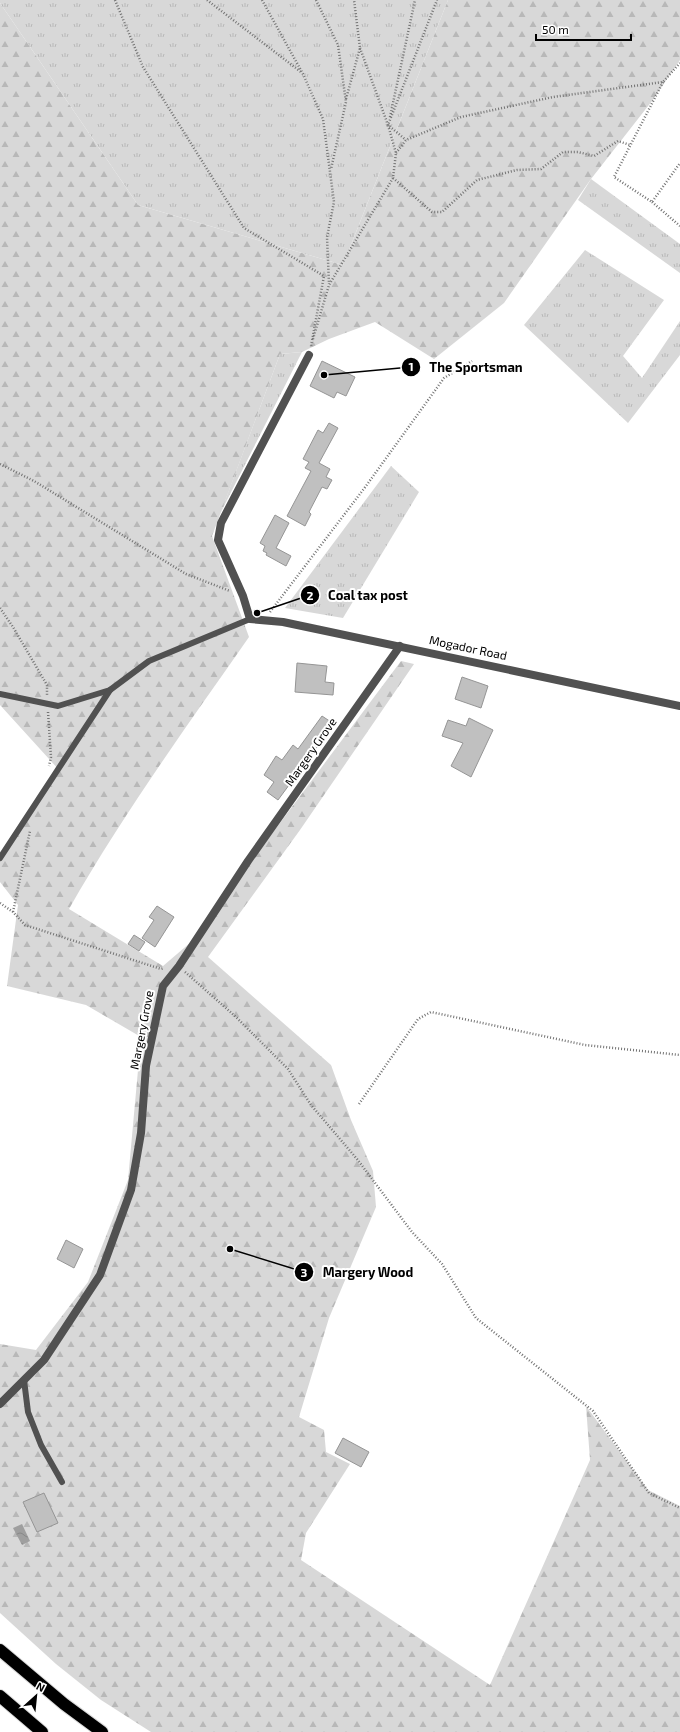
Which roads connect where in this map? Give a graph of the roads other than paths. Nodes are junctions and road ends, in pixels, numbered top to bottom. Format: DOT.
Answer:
graph roads {
  1 [pos="309,355"];
  2 [pos="250,619"];
  3 [pos="400,646"];
  4 [pos="110,690"];
  5 [pos="0,694"];
  6 [pos="680,706"];
  7 [pos="0,858"];
  8 [pos="24,1380"];
  9 [pos="0,1404"];
  10 [pos="62,1482"];
  11 [pos="0,1650"];
  12 [pos="0,1696"];
  13 [pos="42,1732"];
  14 [pos="102,1732"];
  1 -- 2 [label="street"];
  2 -- 3 [label="street, Mogador Road"];
  2 -- 4 [label="lane"];
  3 -- 6 [label="street, Mogador Road"];
  3 -- 8 [label="street, Margery Grove"];
  4 -- 5 [label="lane"];
  4 -- 7 [label="lane"];
  8 -- 9 [label="street, Margery Grove"];
  8 -- 10 [label="lane"];
  11 -- 14 [label="highway"];
  12 -- 13 [label="highway"];
}
